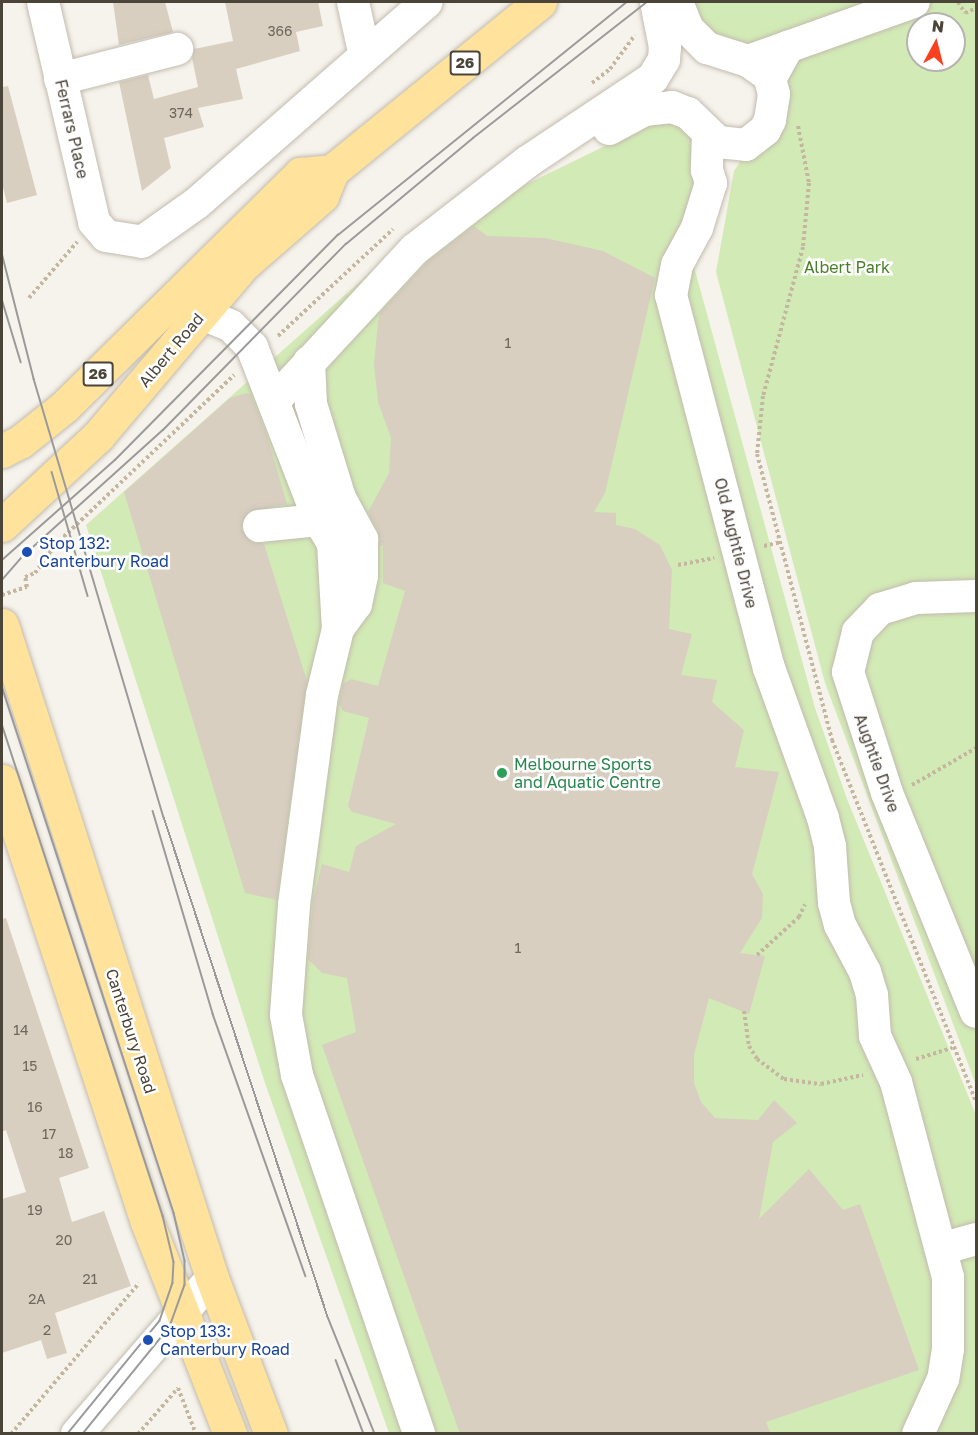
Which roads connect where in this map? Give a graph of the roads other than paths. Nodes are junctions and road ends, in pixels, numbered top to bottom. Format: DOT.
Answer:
graph roads {
  1 [pos="42,2"];
  2 [pos="353,2"];
  3 [pos="427,2"];
  4 [pos="540,2"];
  5 [pos="656,2"];
  6 [pos="677,2"];
  7 [pos="914,2"];
  8 [pos="177,49"];
  9 [pos="365,56"];
  10 [pos="764,78"];
  11 [pos="60,79"];
  12 [pos="708,134"];
  13 [pos="740,146"];
  14 [pos="522,170"];
  15 [pos="332,171"];
  16 [pos="711,183"];
  17 [pos="202,314"];
  18 [pos="309,362"];
  19 [pos="275,400"];
  20 [pos="2,451"];
  21 [pos="330,509"];
  22 [pos="2,525"];
  23 [pos="259,526"];
  24 [pos="976,596"];
  25 [pos="2,625"];
  26 [pos="2,781"];
  27 [pos="976,1012"];
  28 [pos="976,1239"];
  29 [pos="941,1249"];
  30 [pos="212,1278"];
  31 [pos="182,1310"];
  32 [pos="77,1434"];
  33 [pos="230,1434"];
  34 [pos="271,1434"];
  35 [pos="419,1434"];
  36 [pos="918,1434"];
  1 -- 11 [label="street, Ferrars Place"];
  2 -- 9 [label="street"];
  3 -- 9 [label="street"];
  4 -- 15 [label="main road, Albert Road / 26"];
  5 -- 14 [label="street"];
  6 -- 10 [label="street"];
  7 -- 10 [label="street"];
  8 -- 11 [label="street"];
  9 -- 11 [label="street, Ferrars Place"];
  10 -- 13 [label="street"];
  12 -- 13 [label="street"];
  12 -- 14 [label="street"];
  12 -- 16 [label="street, Old Aughtie Drive"];
  13 -- 16 [label="street, Old Aughtie Drive"];
  14 -- 18 [label="street"];
  15 -- 17 [label="main road, Albert Road / 26"];
  15 -- 20 [label="main road, Albert Road / 26"];
  16 -- 29 [label="street, Old Aughtie Drive"];
  17 -- 19 [label="street"];
  17 -- 22 [label="main road, Albert Road / 26"];
  18 -- 19 [label="street"];
  18 -- 21 [label="street"];
  19 -- 21 [label="street"];
  21 -- 23 [label="street"];
  21 -- 35 [label="street"];
  24 -- 27 [label="street, Aughtie Drive"];
  25 -- 30 [label="main road, Canterbury Road"];
  26 -- 31 [label="main road"];
  28 -- 29 [label="street"];
  29 -- 36 [label="street, Old Aughtie Drive"];
  30 -- 31 [label="street"];
  30 -- 34 [label="main road, Canterbury Road"];
  31 -- 32 [label="street"];
  31 -- 33 [label="main road"];
}
